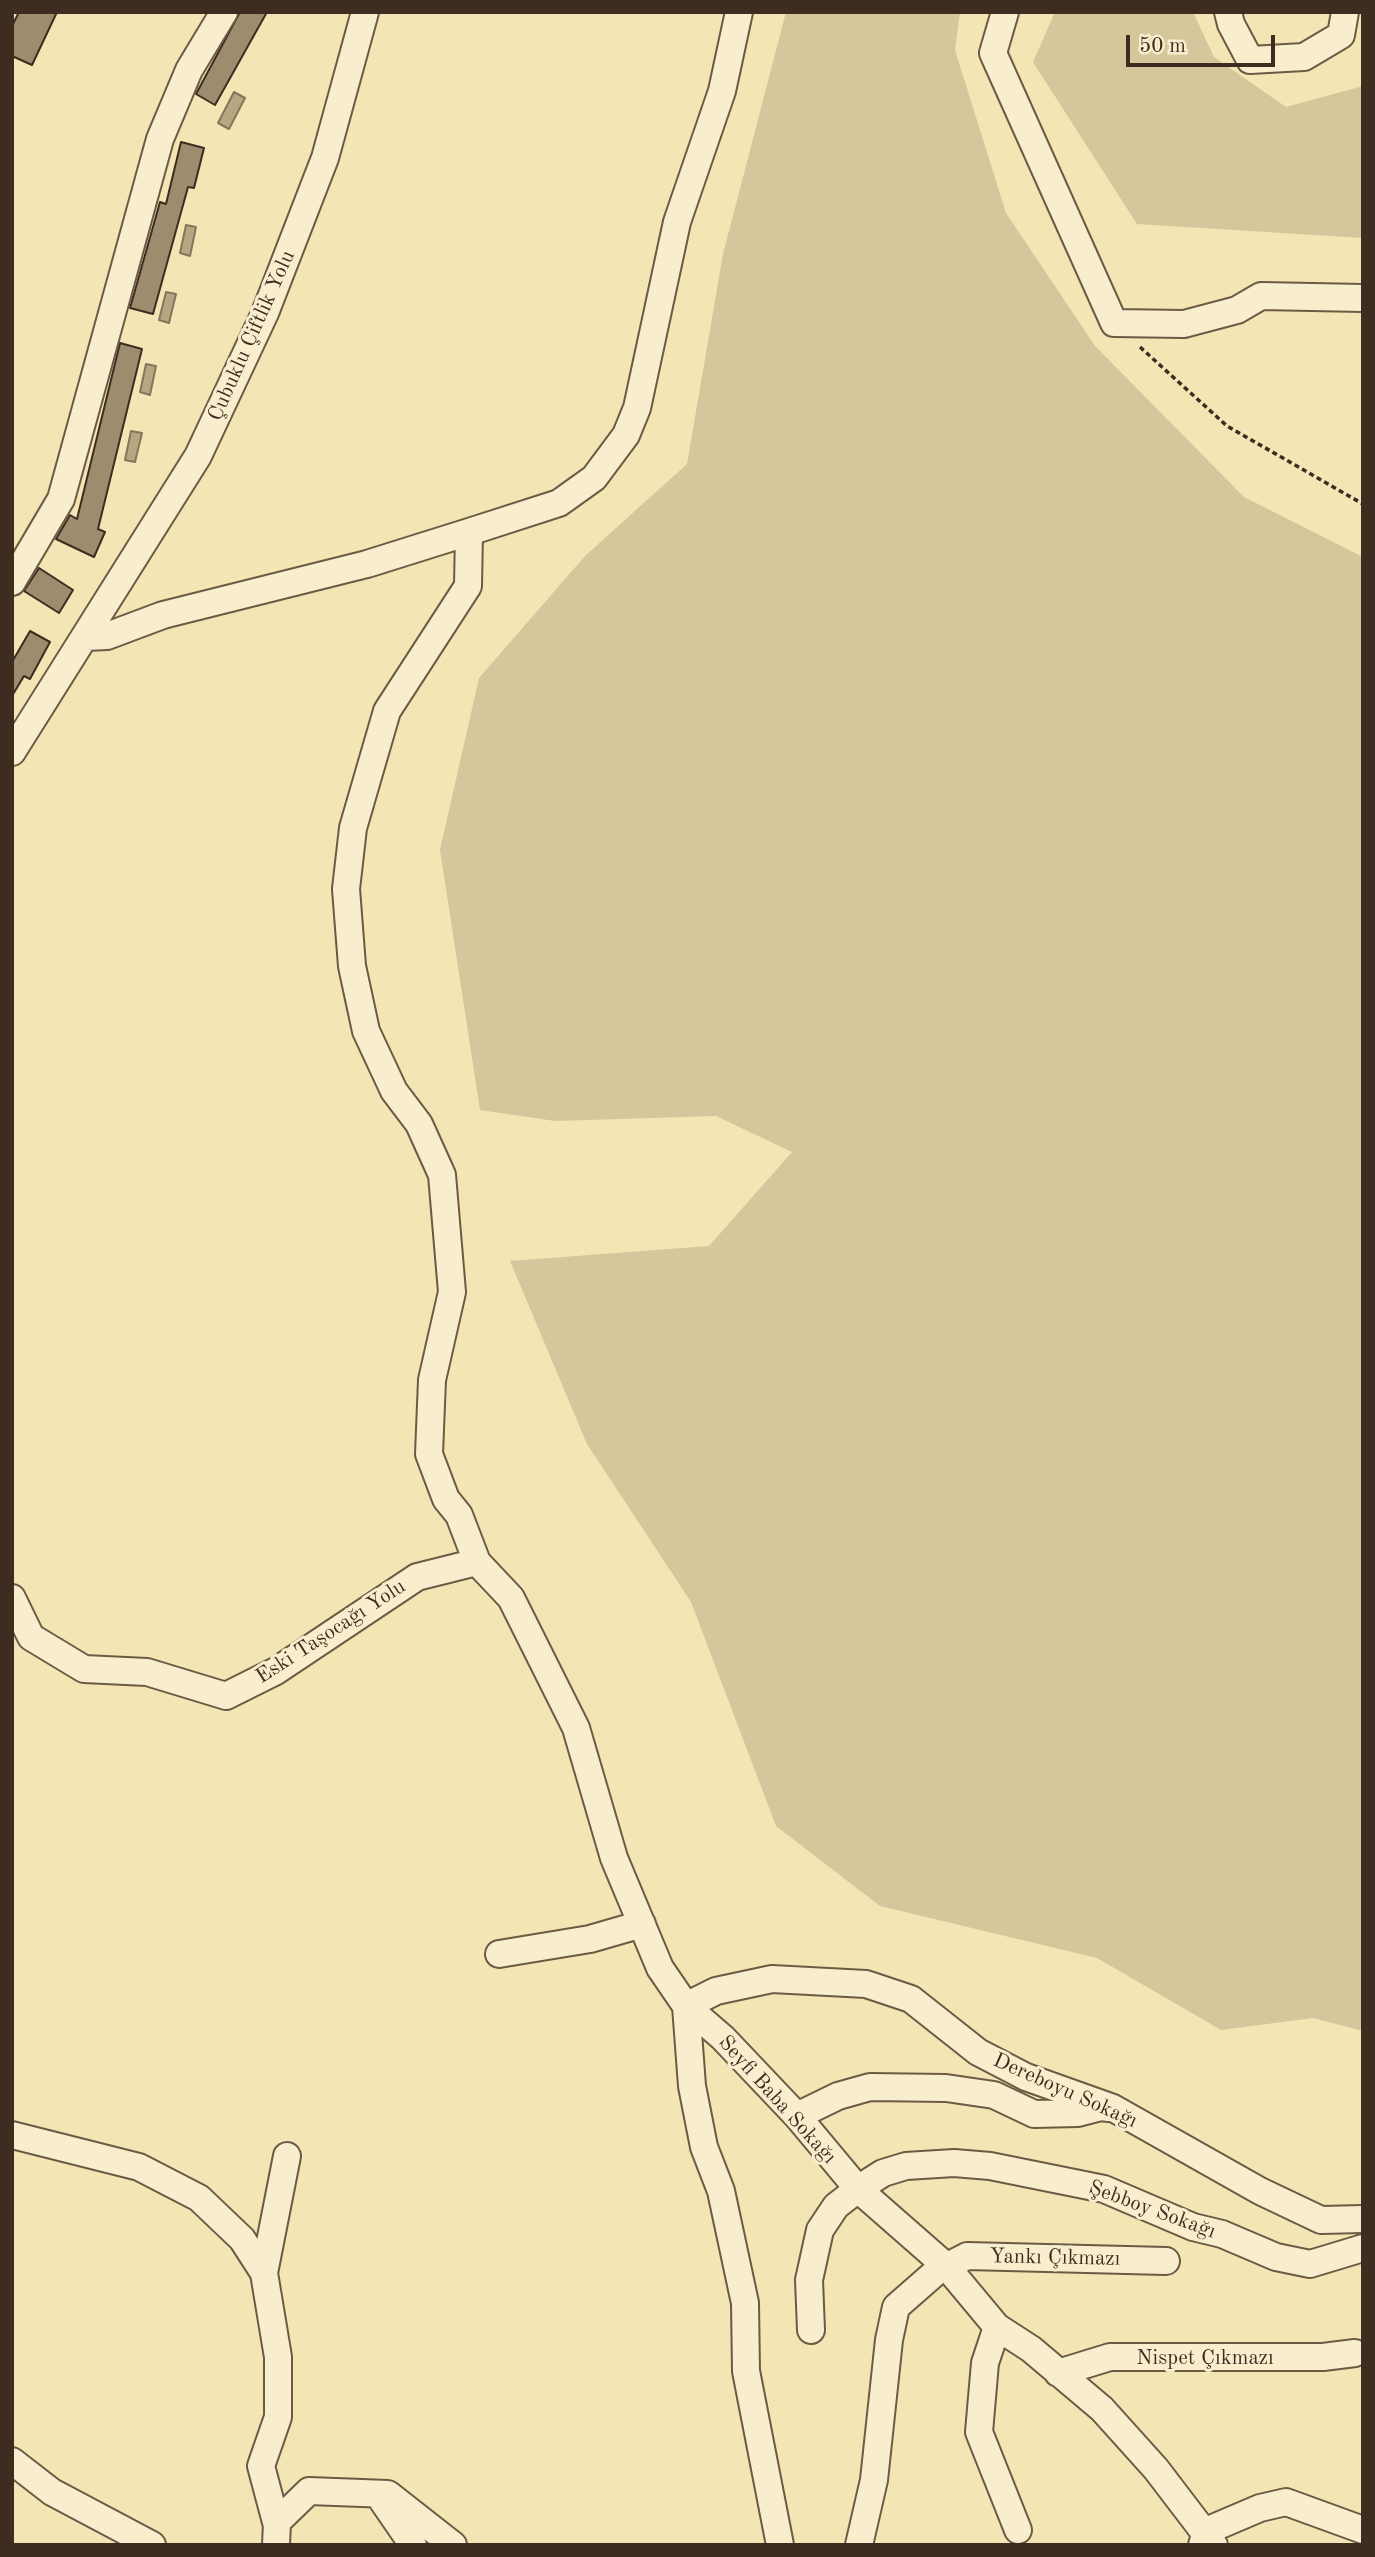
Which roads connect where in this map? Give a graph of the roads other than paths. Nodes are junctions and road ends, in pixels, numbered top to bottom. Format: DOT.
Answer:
graph roads {
  1 [pos="224,12"];
  2 [pos="365,12"];
  3 [pos="739,12"];
  4 [pos="1005,12"];
  5 [pos="1228,12"];
  6 [pos="1345,12"];
  7 [pos="1363,298"];
  8 [pos="469,532"];
  9 [pos="12,582"];
  10 [pos="86,636"];
  11 [pos="12,752"];
  12 [pos="477,1562"];
  13 [pos="12,1598"];
  14 [pos="642,1924"];
  15 [pos="499,1954"];
  16 [pos="686,2006"];
  17 [pos="1113,2108"];
  18 [pos="797,2116"];
  19 [pos="12,2135"];
  20 [pos="288,2155"];
  21 [pos="858,2189"];
  22 [pos="1363,2219"];
  23 [pos="1363,2248"];
  24 [pos="1166,2261"];
  25 [pos="947,2267"];
  26 [pos="264,2273"];
  27 [pos="998,2327"];
  28 [pos="811,2330"];
  29 [pos="1355,2353"];
  30 [pos="1058,2373"];
  31 [pos="12,2461"];
  32 [pos="379,2494"];
  33 [pos="1018,2530"];
  34 [pos="1363,2530"];
  35 [pos="276,2535"];
  36 [pos="1207,2540"];
  37 [pos="152,2545"];
  38 [pos="413,2545"];
  39 [pos="453,2545"];
  40 [pos="780,2545"];
  41 [pos="859,2545"];
  1 -- 9 [label="street"];
  2 -- 10 [label="street, Çubuklu Çiftlik Yolu"];
  3 -- 8 [label="street"];
  4 -- 7 [label="street"];
  5 -- 6 [label="street"];
  8 -- 10 [label="street"];
  8 -- 12 [label="street"];
  10 -- 11 [label="street, Çubuklu Çiftlik Yolu"];
  12 -- 13 [label="street, Eski Taşocağı Yolu"];
  12 -- 14 [label="street, Seyfi Baba Sokağı"];
  14 -- 15 [label="street"];
  14 -- 16 [label="street, Seyfi Baba Sokağı"];
  16 -- 17 [label="street, Dereboyu Sokağı"];
  16 -- 18 [label="street, Seyfi Baba Sokağı"];
  16 -- 40 [label="street"];
  17 -- 18 [label="street"];
  17 -- 22 [label="street, Dereboyu Sokağı"];
  18 -- 21 [label="street, Seyfi Baba Sokağı"];
  19 -- 26 [label="street"];
  20 -- 26 [label="street"];
  21 -- 23 [label="street, Şebboy Sokağı"];
  21 -- 25 [label="street, Seyfi Baba Sokağı"];
  21 -- 28 [label="street, Şebboy Sokağı"];
  24 -- 25 [label="street, Yankı Çıkmazı"];
  25 -- 27 [label="street, Seyfi Baba Sokağı"];
  25 -- 41 [label="street"];
  26 -- 35 [label="street"];
  27 -- 30 [label="street, Seyfi Baba Sokağı"];
  27 -- 33 [label="street"];
  29 -- 30 [label="street, Nispet Çıkmazı"];
  30 -- 36 [label="street, Seyfi Baba Sokağı"];
  31 -- 37 [label="street"];
  32 -- 35 [label="street"];
  32 -- 38 [label="street"];
  32 -- 39 [label="street"];
  34 -- 36 [label="street"];
}
